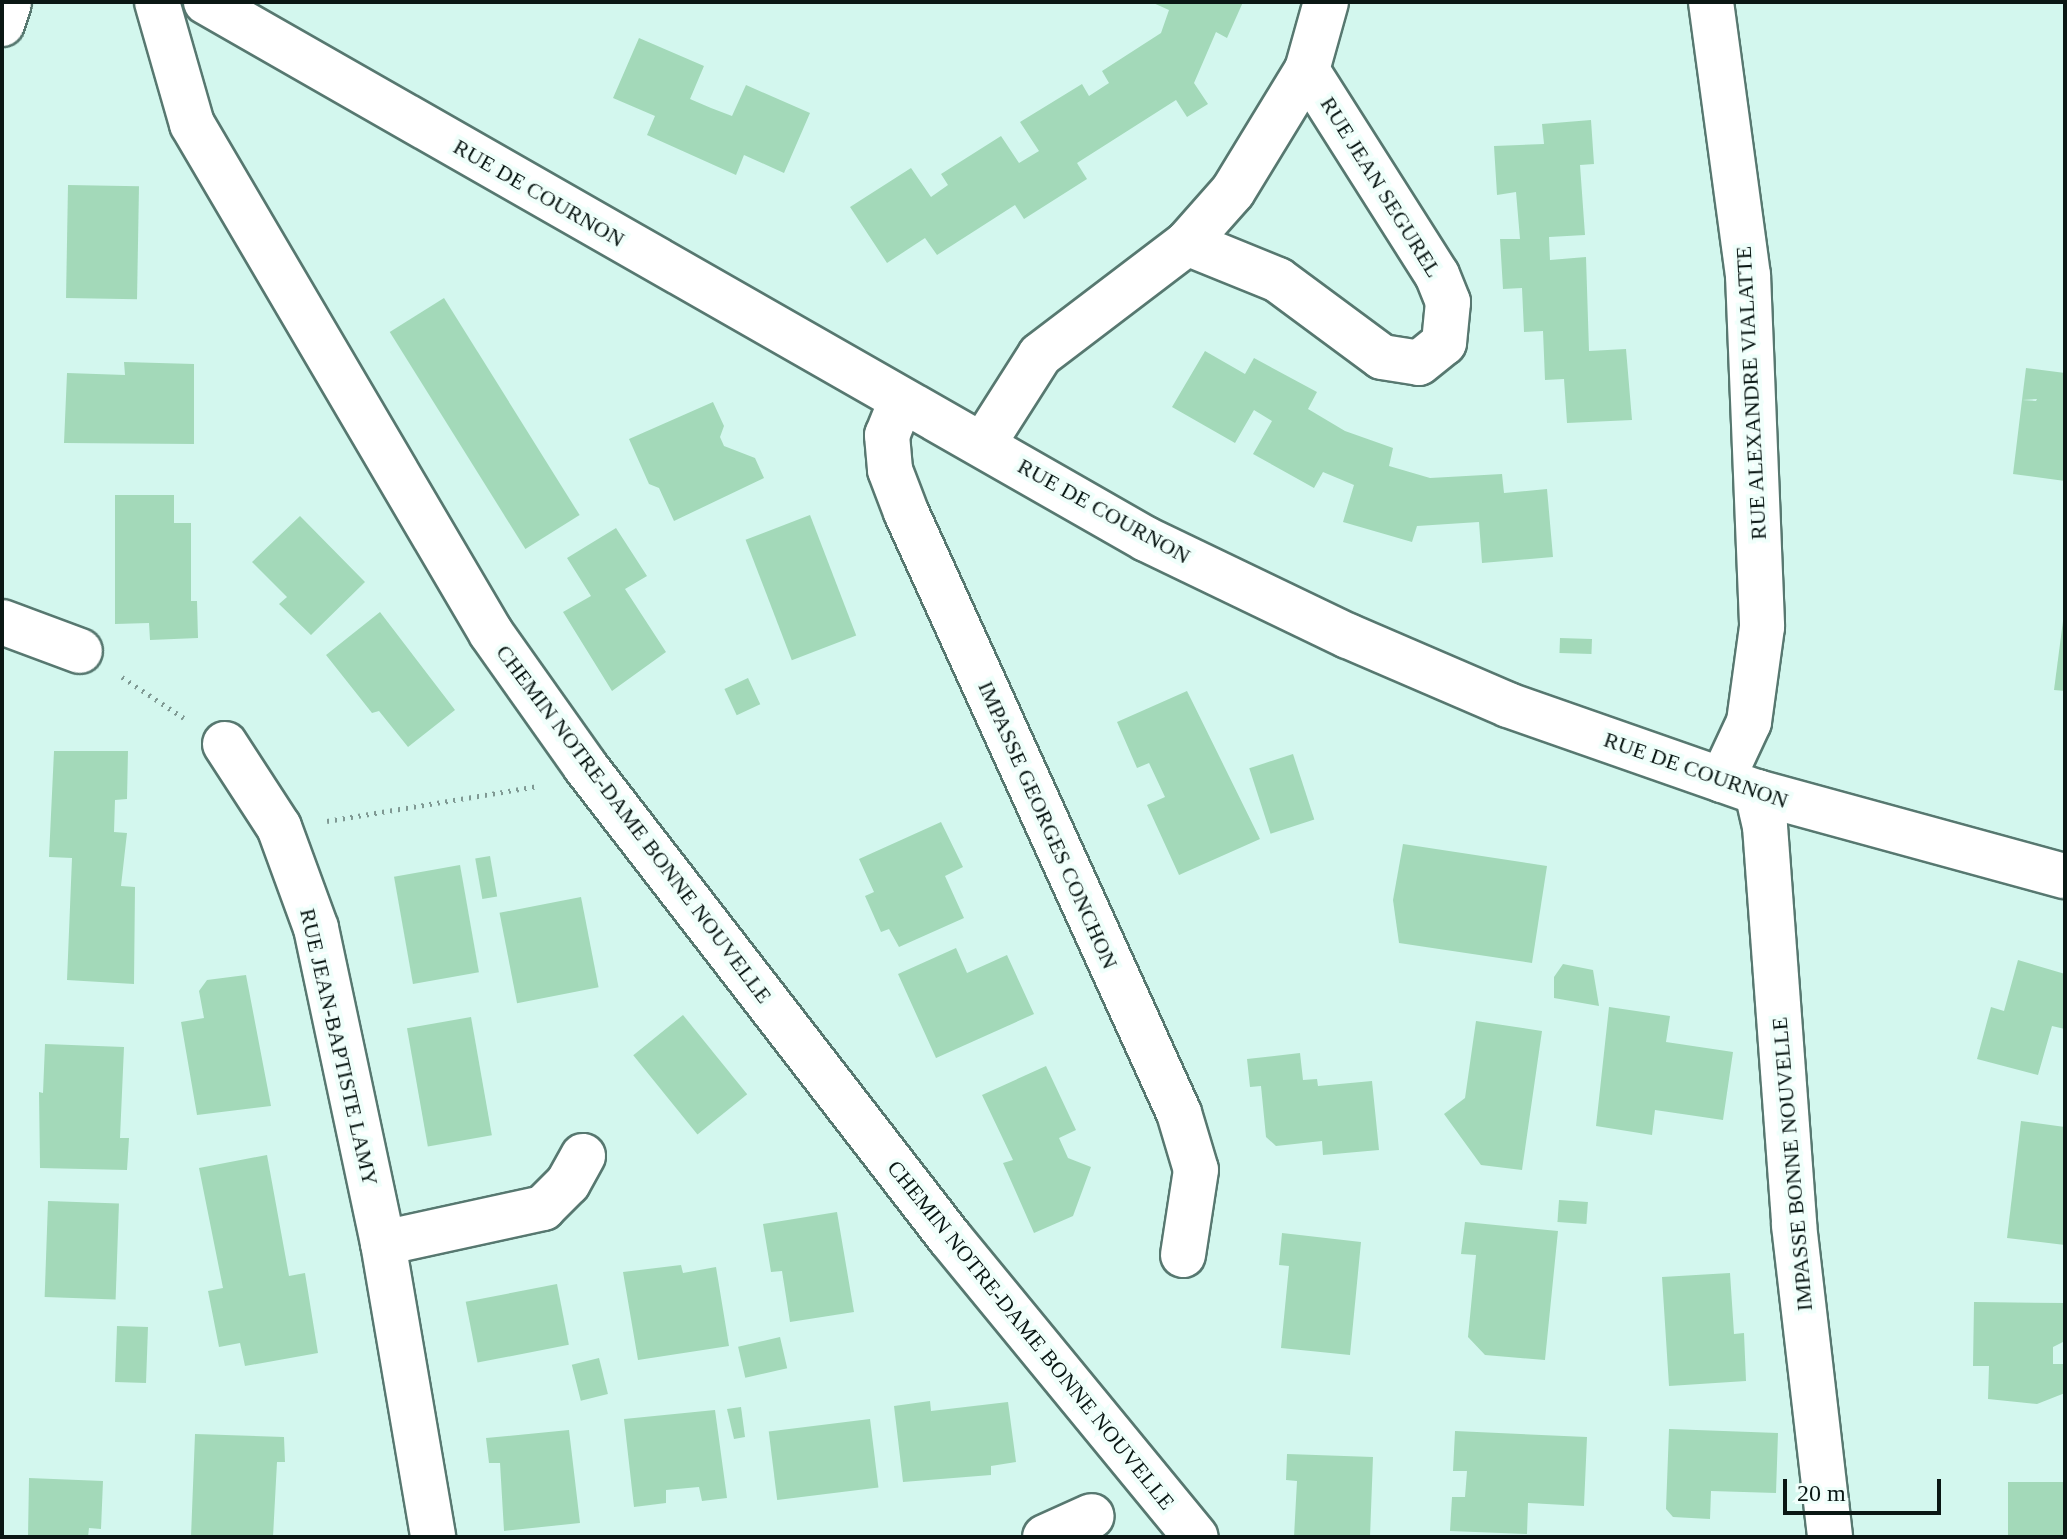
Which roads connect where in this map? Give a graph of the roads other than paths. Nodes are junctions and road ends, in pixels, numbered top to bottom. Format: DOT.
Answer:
graph roads {
  1 [pos="9,2"];
  2 [pos="157,2"];
  3 [pos="206,2"];
  4 [pos="1326,2"];
  5 [pos="1711,2"];
  6 [pos="2,24"];
  7 [pos="1307,70"];
  8 [pos="1187,243"];
  9 [pos="901,401"];
  10 [pos="984,443"];
  11 [pos="2,622"];
  12 [pos="80,651"];
  13 [pos="225,744"];
  14 [pos="1740,786"];
  15 [pos="2065,876"];
  16 [pos="583,1156"];
  17 [pos="383,1243"];
  18 [pos="1183,1255"];
  19 [pos="1092,1516"];
  20 [pos="433,1537"];
  21 [pos="1045,1537"];
  22 [pos="1196,1537"];
  23 [pos="1830,1537"];
  1 -- 6 [label="street"];
  2 -- 22 [label="street, CHEMIN NOTRE-DAME BONNE NOUVELLE"];
  3 -- 9 [label="street, RUE DE COURNON"];
  4 -- 7 [label="street, RUE JEAN SEGUREL"];
  5 -- 14 [label="street, RUE ALEXANDRE VIALATTE"];
  7 -- 8 [label="street, RUE JEAN SEGUREL"];
  7 -- 8 [label="street, RUE JEAN SEGUREL"];
  8 -- 10 [label="street, RUE JEAN SEGUREL"];
  9 -- 10 [label="street, RUE DE COURNON"];
  9 -- 18 [label="street, IMPASSE GEORGES CONCHON"];
  10 -- 14 [label="street, RUE DE COURNON"];
  11 -- 12 [label="street"];
  13 -- 17 [label="street, RUE JEAN-BAPTISTE LAMY"];
  14 -- 15 [label="street, RUE DE COURNON"];
  14 -- 23 [label="street, IMPASSE BONNE NOUVELLE"];
  16 -- 17 [label="street"];
  17 -- 20 [label="street, RUE JEAN-BAPTISTE LAMY"];
  19 -- 21 [label="street"];
}
